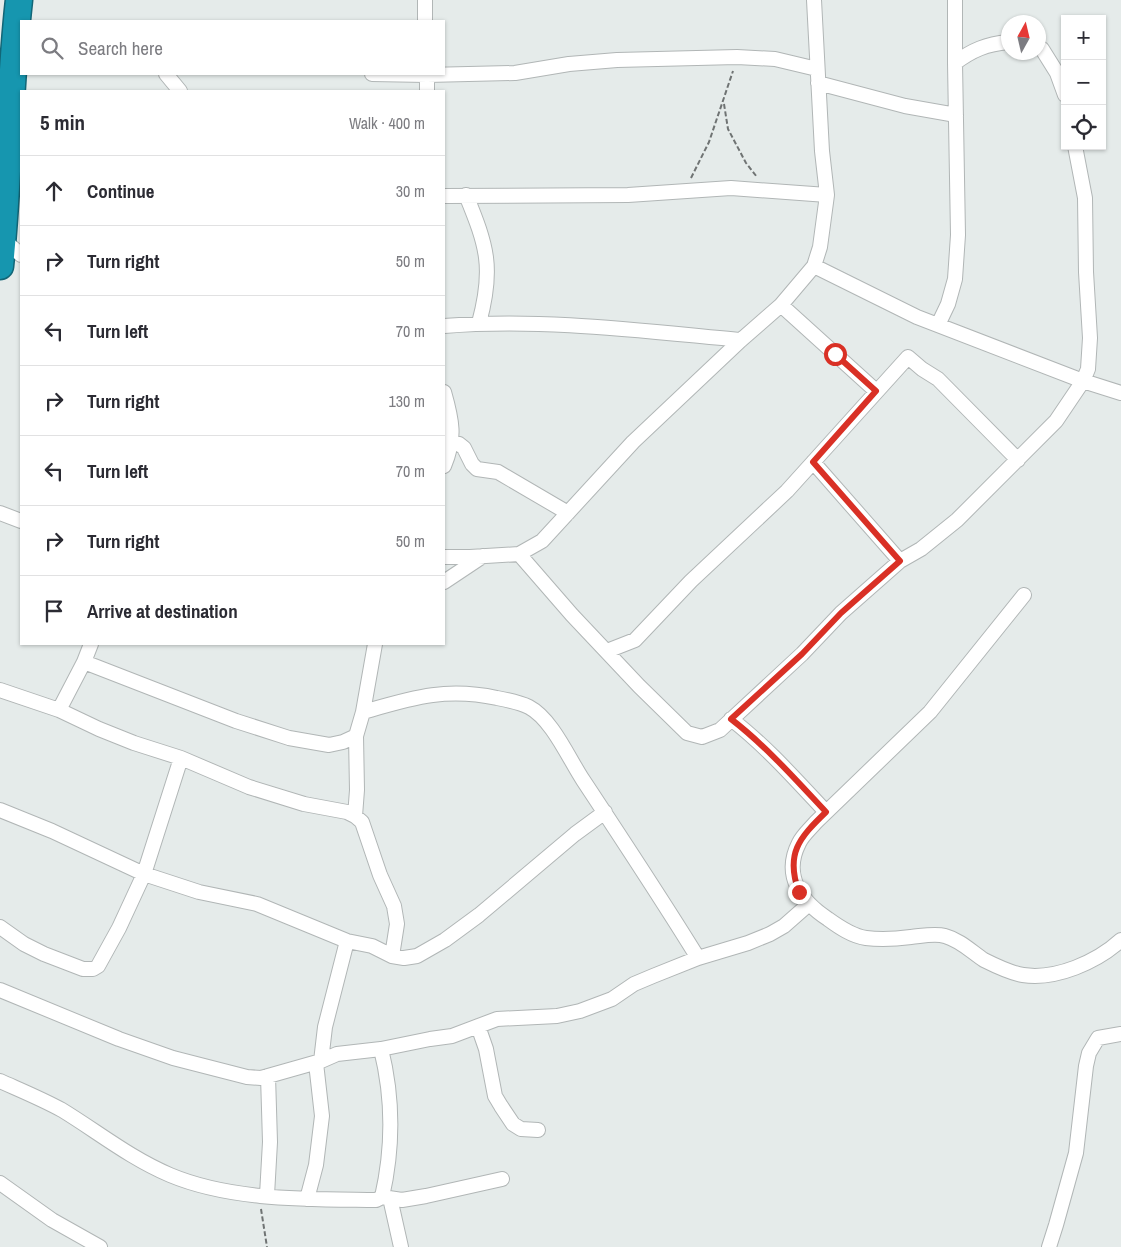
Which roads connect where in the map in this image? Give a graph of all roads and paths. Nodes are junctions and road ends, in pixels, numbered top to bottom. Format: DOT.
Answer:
graph roads {
  1 [pos="19,0"];
  2 [pos="425,0"];
  3 [pos="814,0"];
  4 [pos="956,0"];
  5 [pos="425,20"];
  6 [pos="1001,43"];
  7 [pos="1046,55"];
  8 [pos="12,56"];
  9 [pos="737,57"];
  10 [pos="955,63"];
  11 [pos="445,74"];
  12 [pos="167,75"];
  13 [pos="427,75"];
  14 [pos="818,76"];
  15 [pos="1061,82"];
  16 [pos="179,90"];
  17 [pos="427,90"];
  18 [pos="724,101"];
  19 [pos="956,115"];
  20 [pos="15,116"];
  21 [pos="1077,150"];
  22 [pos="767,190"];
  23 [pos="683,191"];
  24 [pos="466,195"];
  25 [pos="827,195"];
  26 [pos="445,196"];
  27 [pos="12,247"];
  28 [pos="0,266"];
  29 [pos="814,266"];
  30 [pos="781,305"];
  31 [pos="480,323"];
  32 [pos="938,325"];
  33 [pos="445,326"];
  34 [pos="741,340"];
  35 [pos="1083,381"];
  36 [pos="876,391"];
  37 [pos="1121,393"];
  38 [pos="445,397"];
  39 [pos="452,442"];
  40 [pos="1018,460"];
  41 [pos="813,462"];
  42 [pos="445,463"];
  43 [pos="0,513"];
  44 [pos="568,513"];
  45 [pos="20,518"];
  46 [pos="519,554"];
  47 [pos="483,556"];
  48 [pos="445,557"];
  49 [pos="900,561"];
  50 [pos="445,581"];
  51 [pos="1024,595"];
  52 [pos="91,645"];
  53 [pos="375,645"];
  54 [pos="607,651"];
  55 [pos="84,662"];
  56 [pos="0,690"];
  57 [pos="58,710"];
  58 [pos="363,712"];
  59 [pos="731,719"];
  60 [pos="356,736"];
  61 [pos="181,758"];
  62 [pos="0,810"];
  63 [pos="605,812"];
  64 [pos="826,812"];
  65 [pos="355,816"];
  66 [pos="144,874"];
  67 [pos="809,904"];
  68 [pos="0,927"];
  69 [pos="1121,940"];
  70 [pos="348,941"];
  71 [pos="392,956"];
  72 [pos="698,958"];
  73 [pos="0,990"];
  74 [pos="478,1026"];
  75 [pos="1121,1034"];
  76 [pos="381,1050"];
  77 [pos="319,1062"];
  78 [pos="268,1076"];
  79 [pos="0,1081"];
  80 [pos="538,1130"];
  81 [pos="502,1178"];
  82 [pos="0,1183"];
  83 [pos="262,1195"];
  84 [pos="386,1198"];
  85 [pos="307,1199"];
  86 [pos="100,1247"];
  87 [pos="267,1247"];
  88 [pos="401,1247"];
  89 [pos="1049,1247"];
  1 -- 8 [label="highway"];
  2 -- 5 [label="street"];
  3 -- 14 [label="street"];
  4 -- 10 [label="street"];
  6 -- 10 [label="street"];
  7 -- 15 [label="street"];
  8 -- 20 [label="highway"];
  9 -- 11 [label="street"];
  9 -- 14 [label="street"];
  9 -- 18 [label="path"];
  10 -- 19 [label="street"];
  12 -- 16 [label="street"];
  13 -- 17 [label="street"];
  14 -- 19 [label="street"];
  14 -- 25 [label="street"];
  18 -- 22 [label="path"];
  18 -- 23 [label="path"];
  19 -- 32 [label="street"];
  20 -- 27 [label="highway"];
  21 -- 35 [label="street"];
  22 -- 23 [label="street"];
  22 -- 25 [label="street"];
  23 -- 24 [label="street"];
  24 -- 26 [label="street"];
  24 -- 31 [label="street"];
  25 -- 29 [label="street"];
  27 -- 28 [label="highway"];
  29 -- 30 [label="street"];
  29 -- 32 [label="street"];
  30 -- 34 [label="street"];
  30 -- 36 [label="street"];
  31 -- 33 [label="street"];
  31 -- 34 [label="street"];
  32 -- 35 [label="street"];
  34 -- 44 [label="street"];
  35 -- 37 [label="street"];
  35 -- 40 [label="street"];
  36 -- 40 [label="street"];
  36 -- 41 [label="street"];
  38 -- 39 [label="street"];
  39 -- 42 [label="street"];
  39 -- 44 [label="street"];
  40 -- 49 [label="street"];
  41 -- 49 [label="street"];
  41 -- 54 [label="street"];
  43 -- 45 [label="street"];
  44 -- 46 [label="street"];
  46 -- 47 [label="street"];
  46 -- 54 [label="street"];
  47 -- 48 [label="street"];
  47 -- 50 [label="street"];
  49 -- 59 [label="street"];
  51 -- 64 [label="street"];
  52 -- 55 [label="street"];
  53 -- 58 [label="street"];
  54 -- 59 [label="street"];
  55 -- 57 [label="street"];
  55 -- 60 [label="street"];
  56 -- 57 [label="street"];
  57 -- 61 [label="street"];
  58 -- 60 [label="street"];
  58 -- 63 [label="street"];
  59 -- 64 [label="street"];
  60 -- 65 [label="street"];
  61 -- 65 [label="street"];
  61 -- 66 [label="street"];
  62 -- 66 [label="street"];
  63 -- 71 [label="street"];
  63 -- 72 [label="street"];
  64 -- 67 [label="street"];
  65 -- 71 [label="street"];
  66 -- 68 [label="street"];
  66 -- 70 [label="street"];
  67 -- 69 [label="street"];
  67 -- 72 [label="street"];
  70 -- 71 [label="street"];
  70 -- 77 [label="street"];
  72 -- 74 [label="street"];
  73 -- 78 [label="street"];
  74 -- 76 [label="street"];
  74 -- 80 [label="street"];
  75 -- 89 [label="street"];
  76 -- 77 [label="street"];
  76 -- 84 [label="street"];
  77 -- 78 [label="street"];
  77 -- 85 [label="street"];
  78 -- 83 [label="street"];
  79 -- 83 [label="street"];
  81 -- 84 [label="street"];
  82 -- 86 [label="street"];
  83 -- 85 [label="street"];
  83 -- 87 [label="path"];
  84 -- 85 [label="street"];
  84 -- 88 [label="street"];
}
